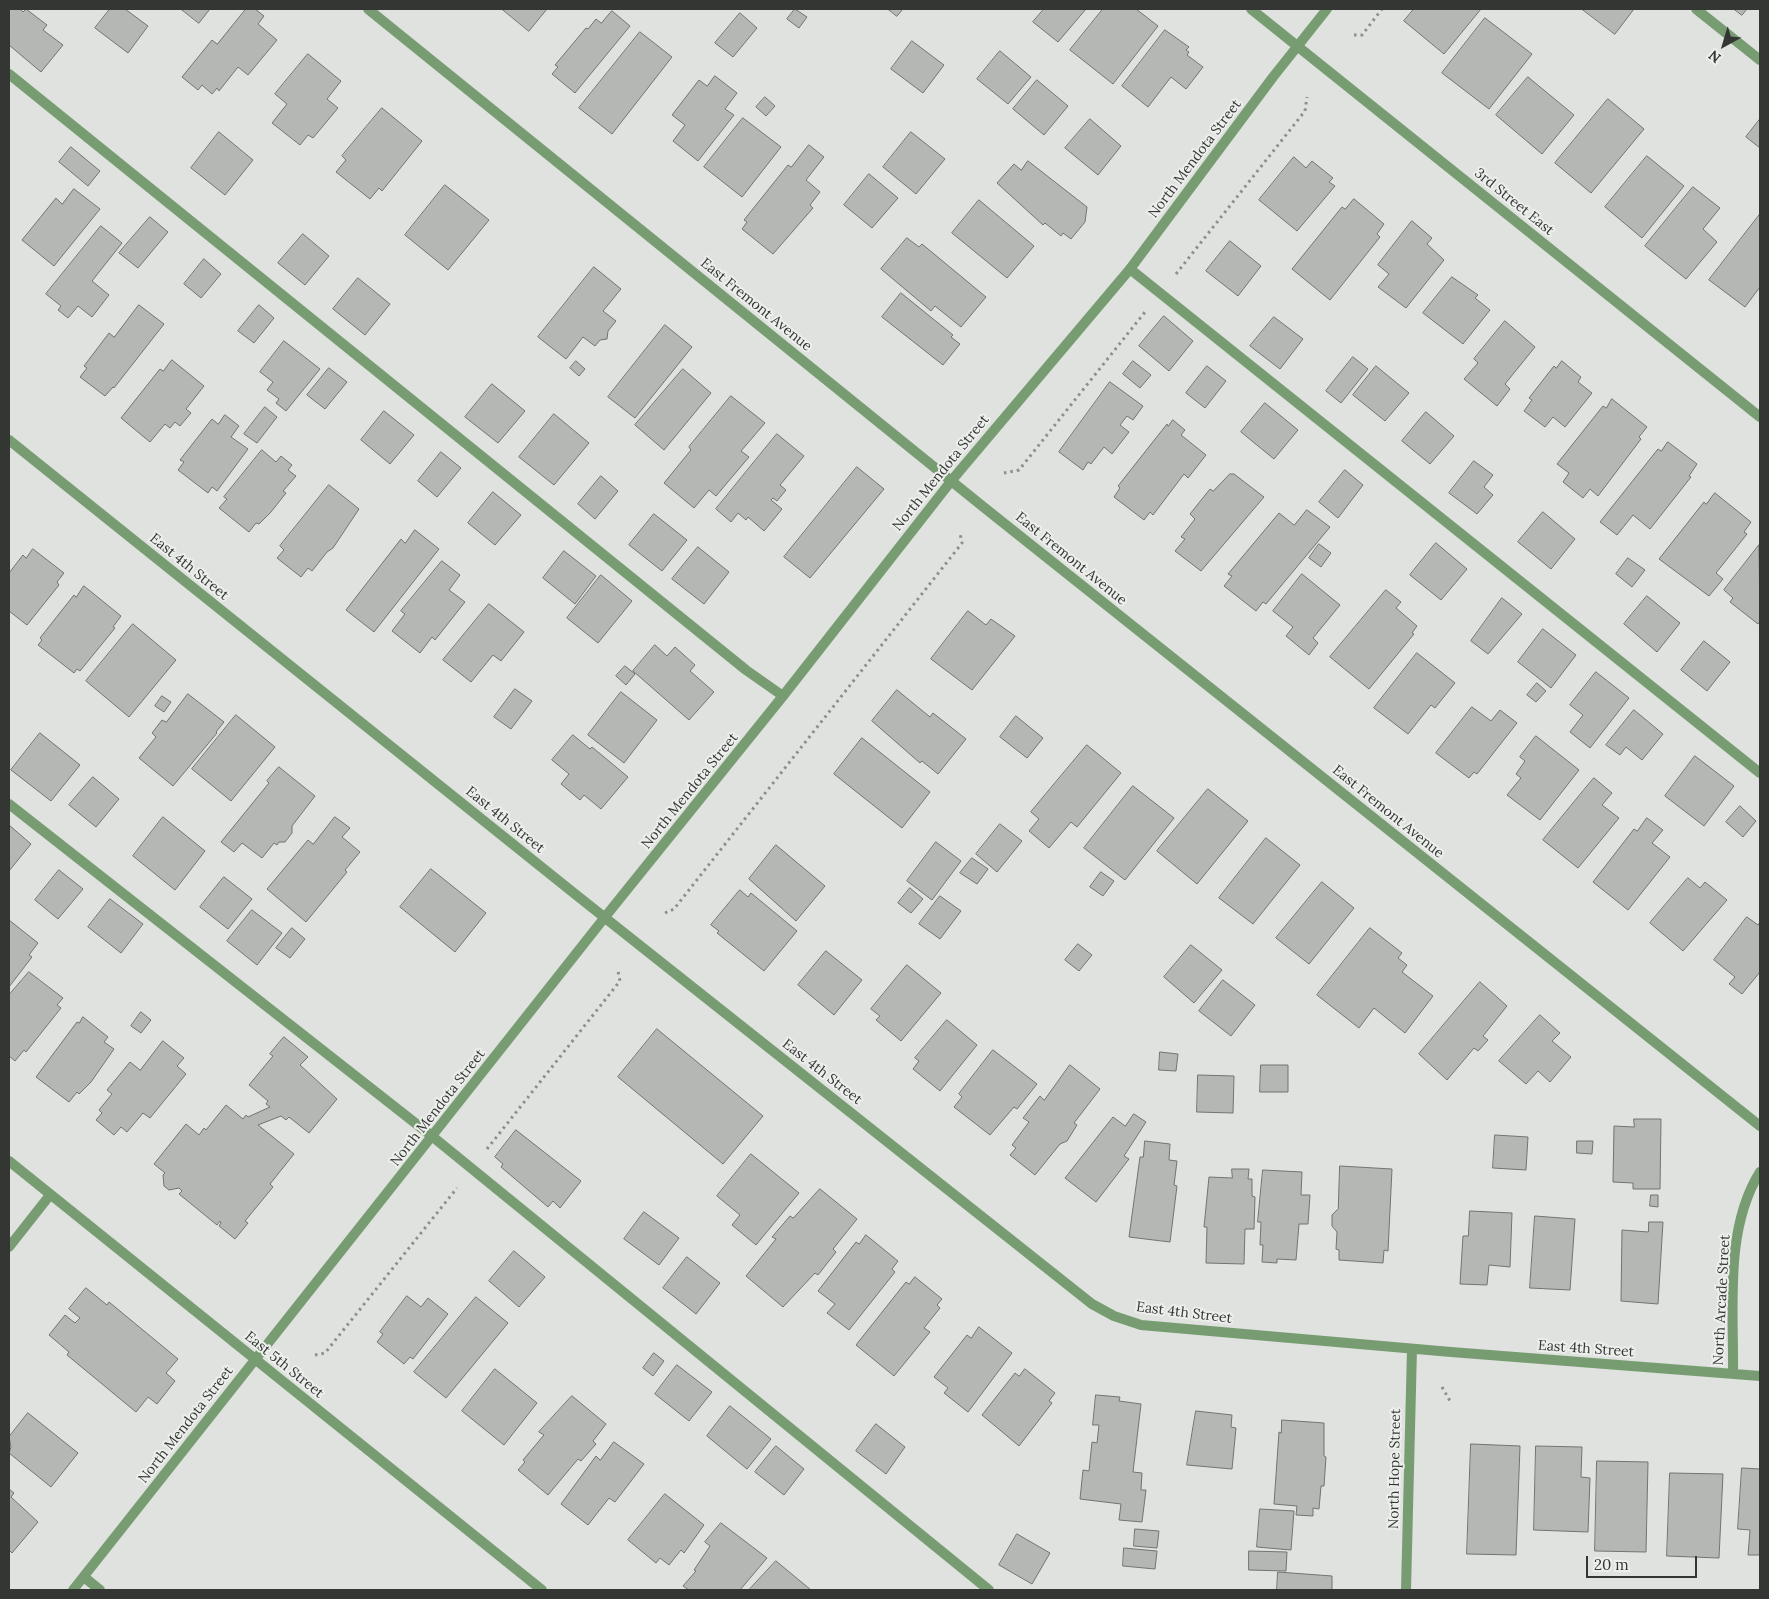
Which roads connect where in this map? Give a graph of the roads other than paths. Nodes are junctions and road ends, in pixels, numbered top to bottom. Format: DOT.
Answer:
graph roads {
  1 [pos="368,9"];
  2 [pos="1251,9"];
  3 [pos="1327,9"];
  4 [pos="1696,9"];
  5 [pos="1298,46"];
  6 [pos="1760,60"];
  7 [pos="9,74"];
  8 [pos="1130,269"];
  9 [pos="1760,418"];
  10 [pos="9,440"];
  11 [pos="952,480"];
  12 [pos="784,696"];
  13 [pos="1760,773"];
  14 [pos="9,804"];
  15 [pos="605,917"];
  16 [pos="1760,1126"];
  17 [pos="432,1138"];
  18 [pos="9,1162"];
  19 [pos="1760,1172"];
  20 [pos="50,1195"];
  21 [pos="9,1247"];
  22 [pos="1412,1349"];
  23 [pos="256,1360"];
  24 [pos="1732,1374"];
  25 [pos="1760,1376"];
  26 [pos="84,1577"];
  27 [pos="73,1590"];
  28 [pos="100,1590"];
  29 [pos="542,1590"];
  30 [pos="989,1590"];
  31 [pos="1406,1590"];
  1 -- 11 [label="street, East Fremont Avenue"];
  2 -- 5 [label="street, 3rd Street East"];
  3 -- 5 [label="street, North Mendota Street"];
  4 -- 6 [label="street"];
  5 -- 8 [label="street, North Mendota Street"];
  5 -- 9 [label="street, 3rd Street East"];
  7 -- 12 [label="street"];
  8 -- 11 [label="street, North Mendota Street"];
  8 -- 13 [label="street"];
  10 -- 15 [label="street, East 4th Street"];
  11 -- 12 [label="street, North Mendota Street"];
  11 -- 16 [label="street, East Fremont Avenue"];
  12 -- 15 [label="street, North Mendota Street"];
  14 -- 17 [label="street"];
  15 -- 17 [label="street, North Mendota Street"];
  15 -- 22 [label="street, East 4th Street"];
  17 -- 23 [label="street, North Mendota Street"];
  17 -- 30 [label="street"];
  18 -- 20 [label="street, East 5th Street"];
  19 -- 24 [label="street, North Arcade Street"];
  20 -- 21 [label="street"];
  20 -- 23 [label="street, East 5th Street"];
  22 -- 24 [label="street, East 4th Street"];
  22 -- 31 [label="street, North Hope Street"];
  23 -- 26 [label="street, North Mendota Street"];
  23 -- 29 [label="street, East 5th Street"];
  24 -- 25 [label="street, East 4th Street"];
  26 -- 27 [label="street, North Mendota Street"];
  26 -- 28 [label="street"];
}
